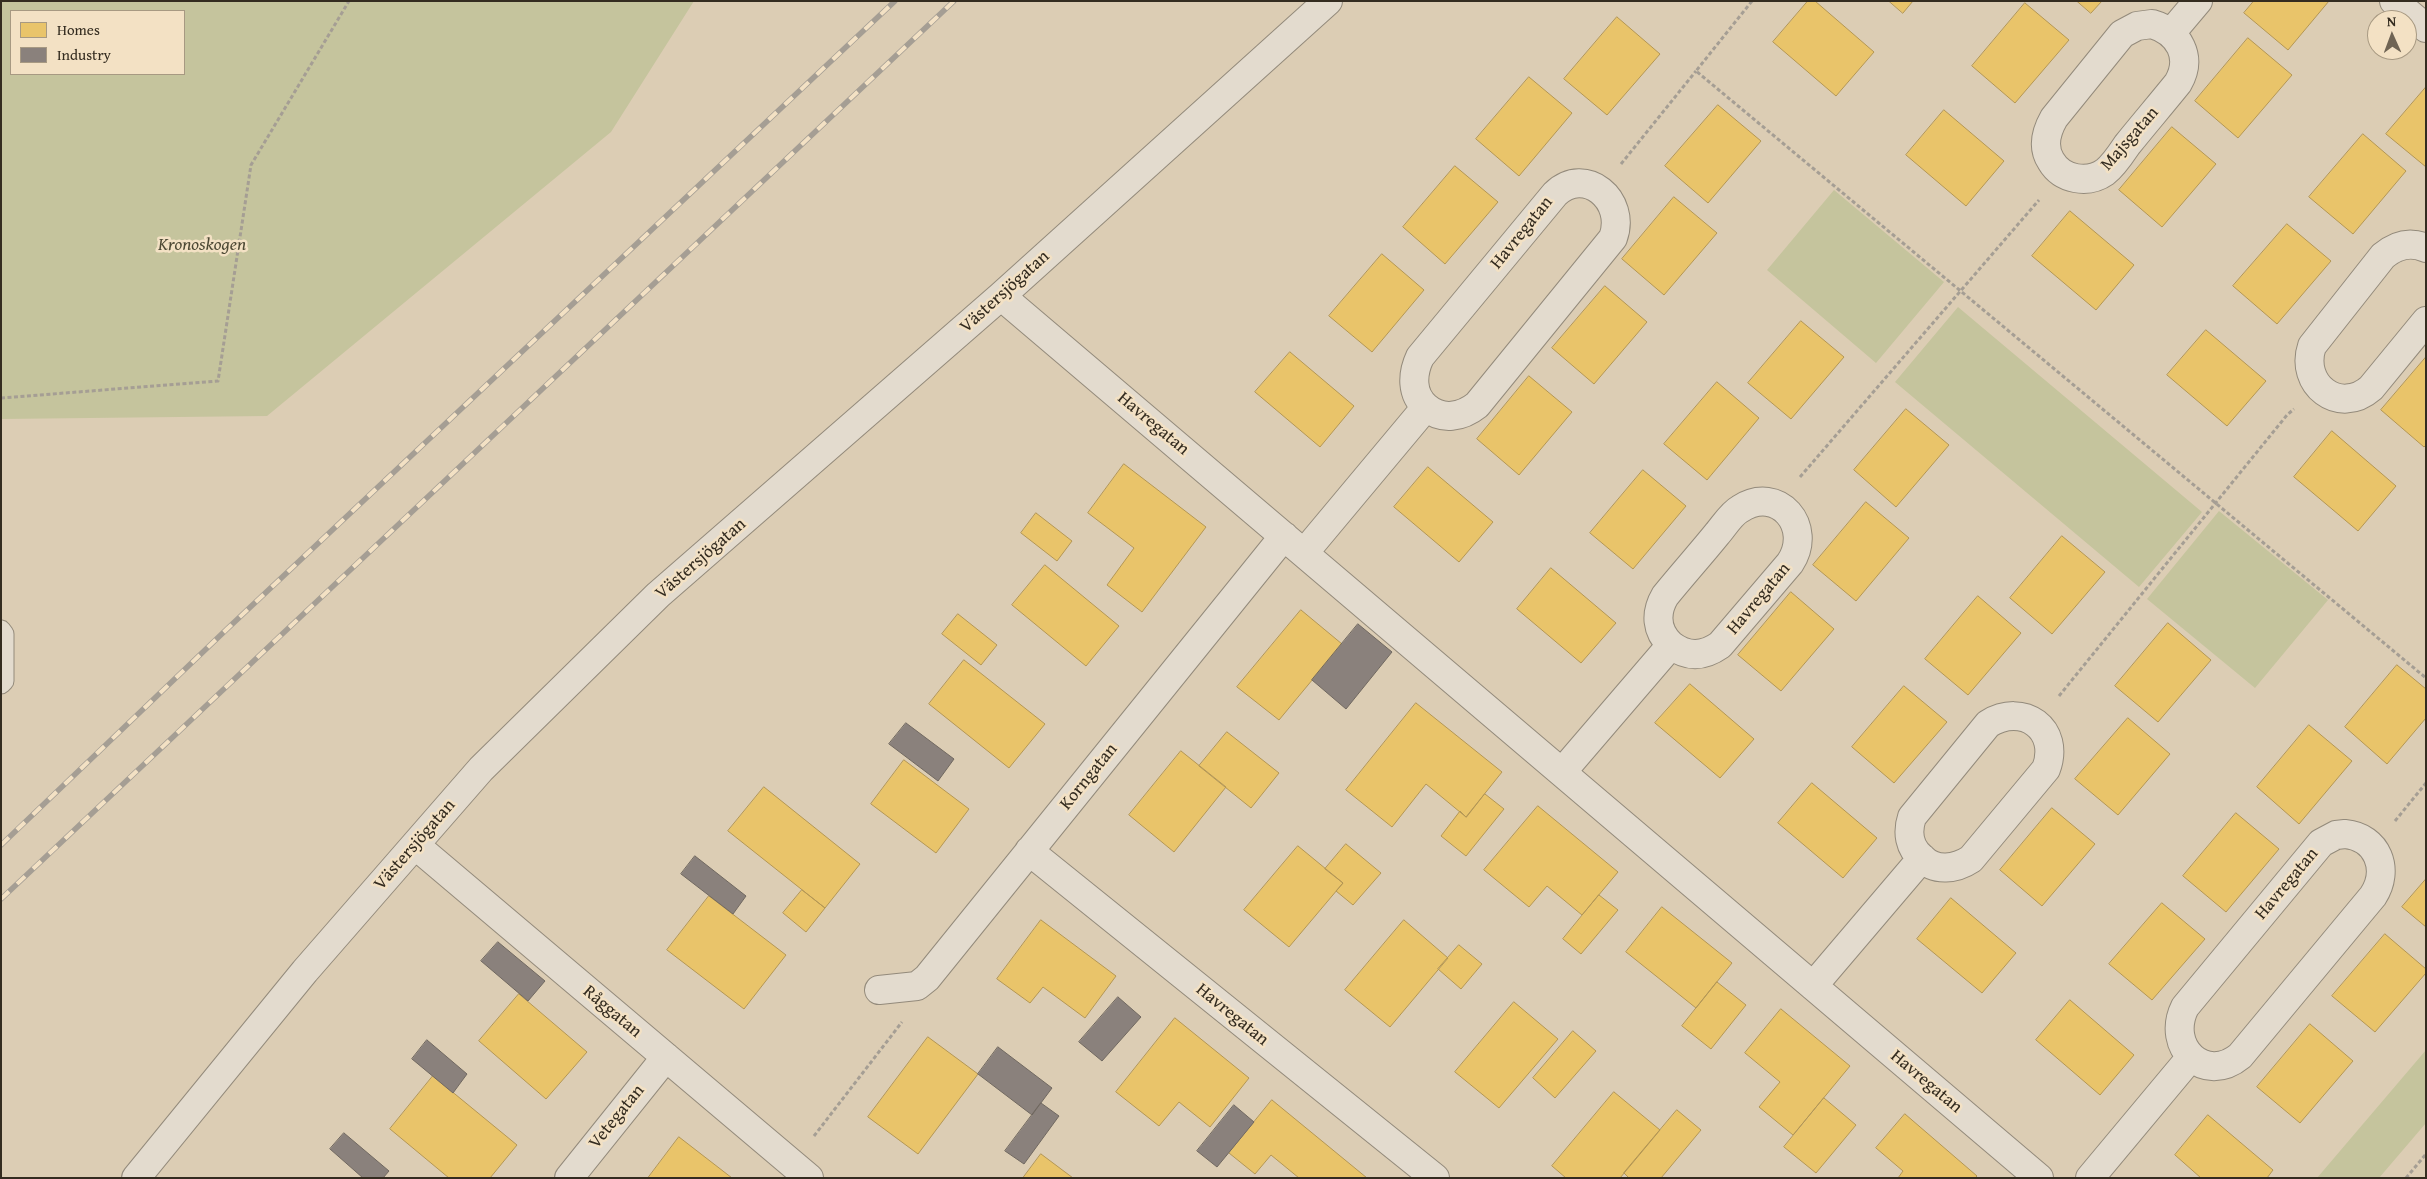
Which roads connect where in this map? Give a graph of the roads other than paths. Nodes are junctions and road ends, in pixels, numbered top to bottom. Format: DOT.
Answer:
graph roads {
  1 [pos="1328,1"];
  2 [pos="2198,1"];
  3 [pos="2394,1"];
  4 [pos="2426,28"];
  5 [pos="2172,33"];
  6 [pos="2426,248"];
  7 [pos="1001,296"];
  8 [pos="2426,321"];
  9 [pos="1426,407"];
  10 [pos="1294,544"];
  11 [pos="1,630"];
  12 [pos="1671,646"];
  13 [pos="1,684"];
  14 [pos="1562,772"];
  15 [pos="414,845"];
  16 [pos="1029,851"];
  17 [pos="1922,858"];
  18 [pos="1813,986"];
  19 [pos="891,989"];
  20 [pos="666,1057"];
  21 [pos="2192,1057"];
  22 [pos="801,1171"];
  23 [pos="136,1178"];
  24 [pos="568,1178"];
  25 [pos="1435,1178"];
  26 [pos="2039,1178"];
  27 [pos="2090,1178"];
  1 -- 7 [label="street, Västersjögatan"];
  2 -- 5 [label="street"];
  3 -- 4 [label="street"];
  5 -- 5 [label="street, Majsgatan"];
  6 -- 8 [label="street"];
  7 -- 10 [label="street, Havregatan"];
  7 -- 15 [label="street, Västersjögatan"];
  9 -- 9 [label="street, Havregatan"];
  9 -- 10 [label="street"];
  10 -- 14 [label="street, Havregatan"];
  10 -- 16 [label="street, Korngatan"];
  11 -- 13 [label="lane"];
  12 -- 12 [label="street, Havregatan"];
  12 -- 14 [label="street"];
  14 -- 18 [label="street, Havregatan"];
  15 -- 20 [label="street, Råggatan"];
  15 -- 23 [label="street, Västersjögatan"];
  16 -- 19 [label="street, Korngatan"];
  16 -- 25 [label="street, Havregatan"];
  17 -- 17 [label="street"];
  17 -- 18 [label="street"];
  18 -- 26 [label="street, Havregatan"];
  20 -- 22 [label="street, Råggatan"];
  20 -- 24 [label="street, Vetegatan"];
  21 -- 21 [label="street, Havregatan"];
  21 -- 27 [label="street"];
}
